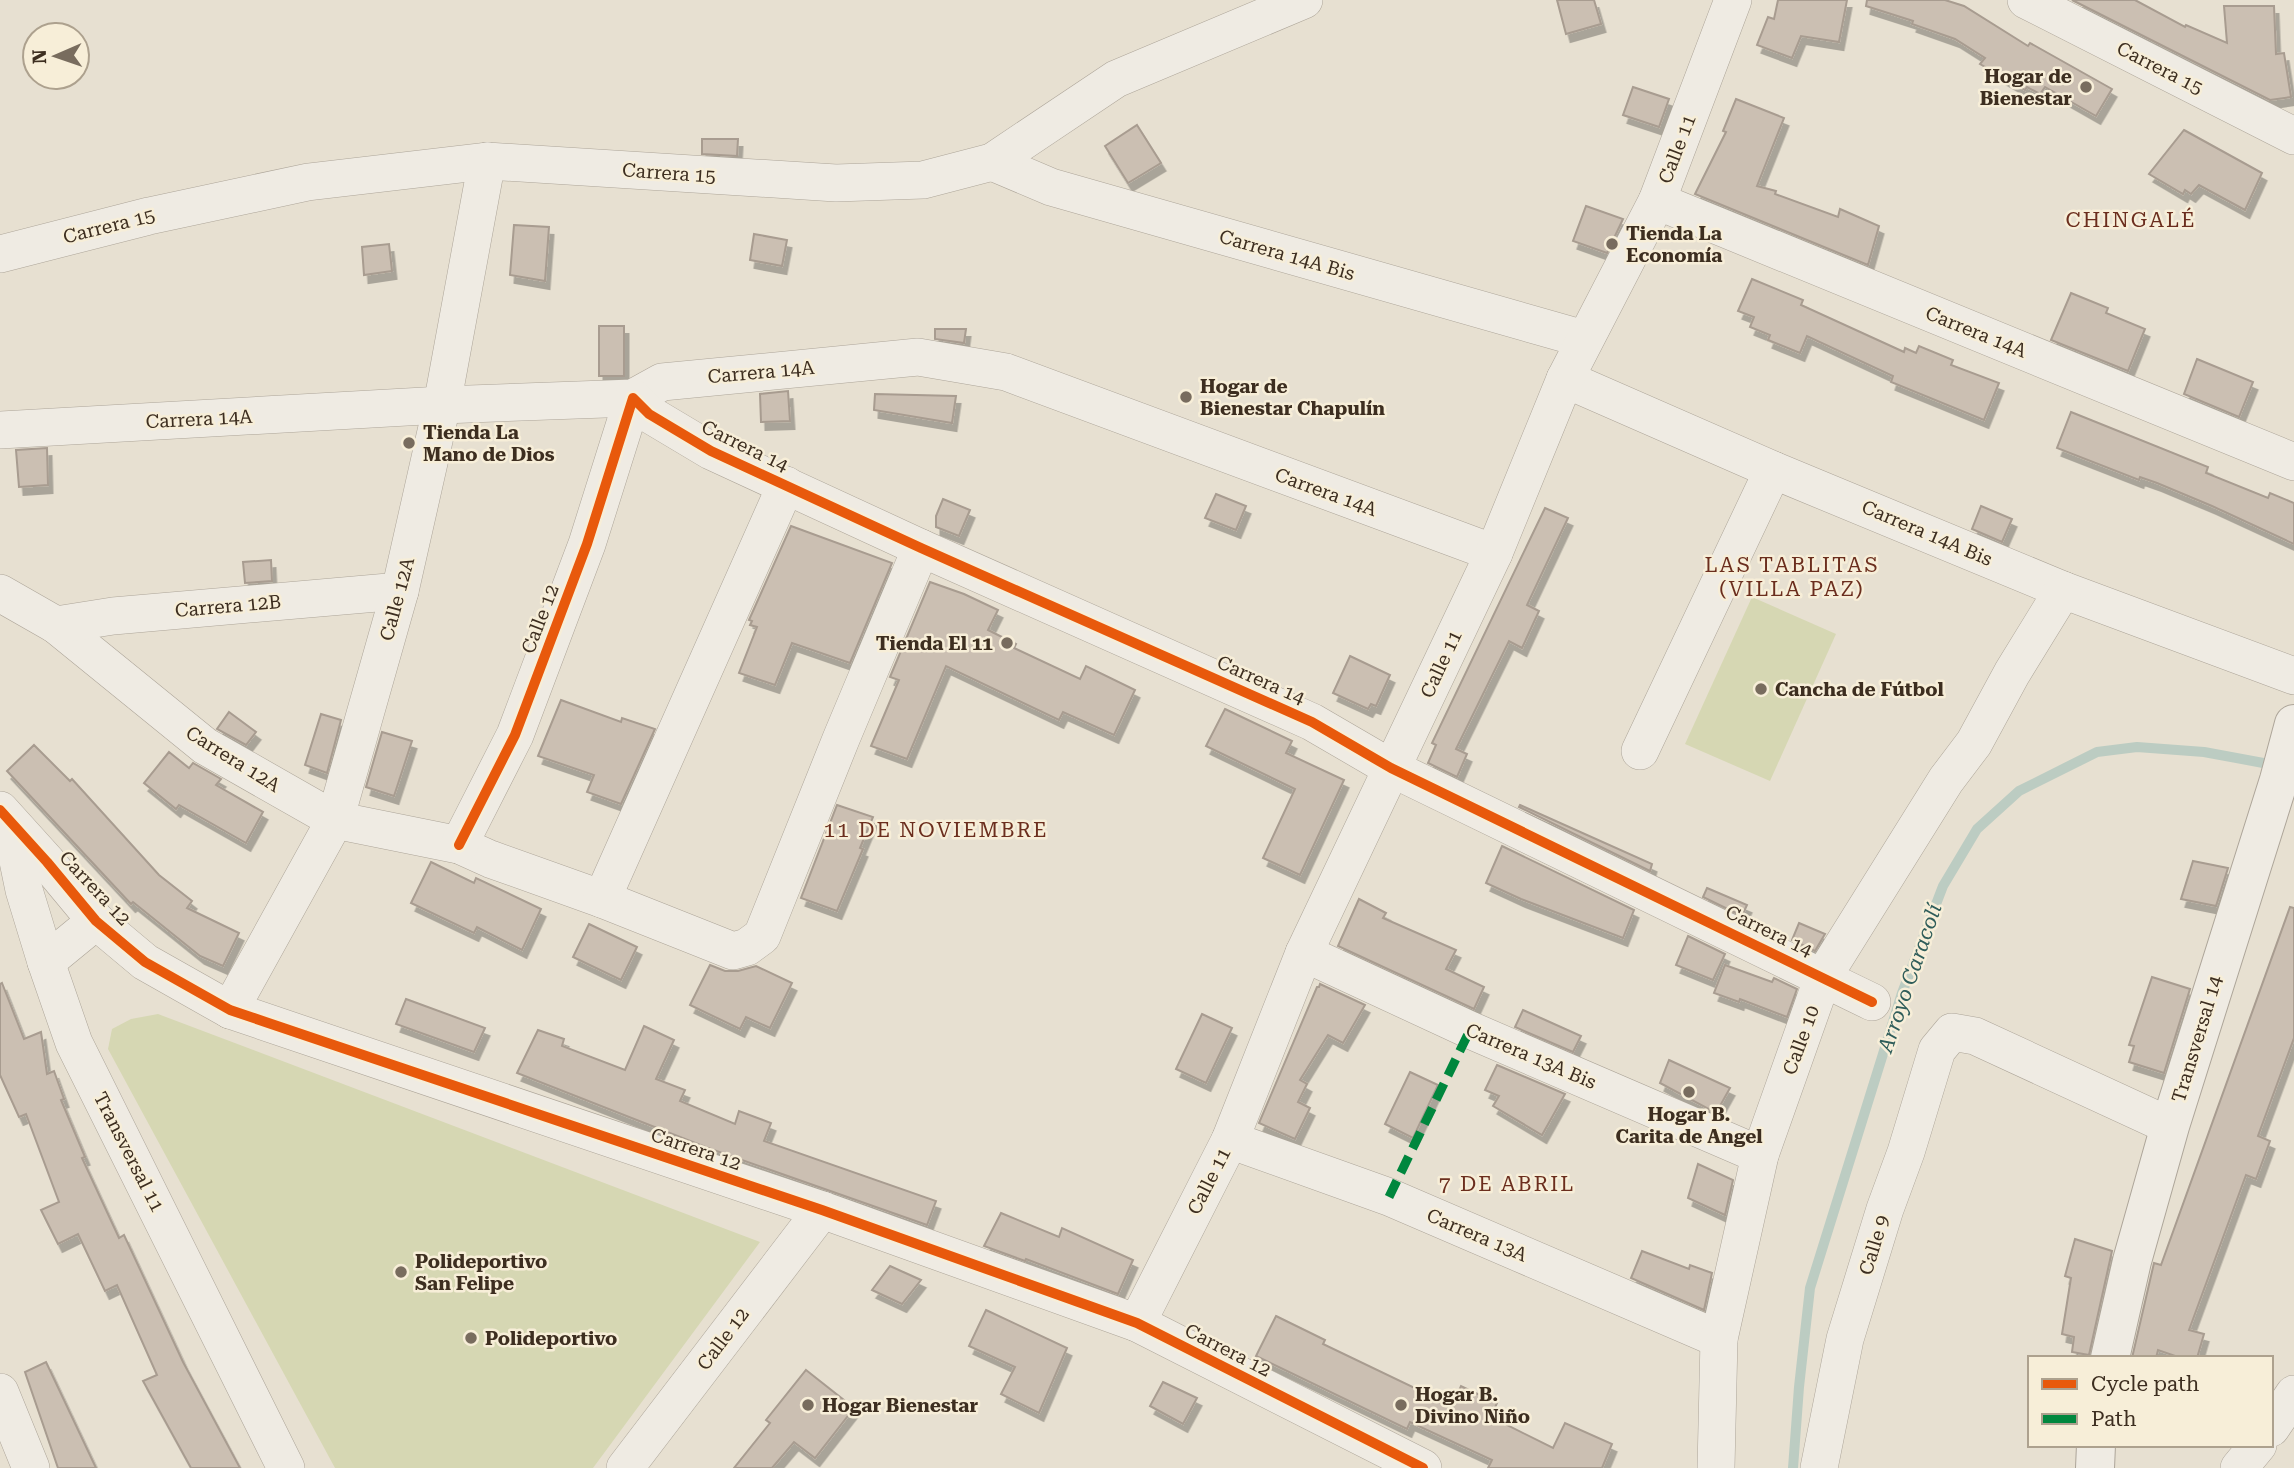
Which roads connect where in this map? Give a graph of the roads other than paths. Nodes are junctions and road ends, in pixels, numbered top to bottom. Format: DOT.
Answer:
graph roads {
  1 [pos="1304,0"];
  2 [pos="1733,0"];
  3 [pos="2026,0"];
  4 [pos="2294,136"];
  5 [pos="486,161"];
  6 [pos="992,162"];
  7 [pos="1657,201"];
  8 [pos="0,254"];
  9 [pos="1584,339"];
  10 [pos="1565,379"];
  11 [pos="633,398"];
  12 [pos="442,405"];
  13 [pos="0,430"];
  14 [pos="2294,462"];
  15 [pos="1773,470"];
  16 [pos="786,485"];
  17 [pos="921,548"];
  18 [pos="1494,553"];
  19 [pos="2063,590"];
  20 [pos="400,591"];
  21 [pos="0,593"];
  22 [pos="56,625"];
  23 [pos="2294,676"];
  24 [pos="2292,732"];
  25 [pos="1640,751"];
  26 [pos="1391,768"];
  27 [pos="3,818"];
  28 [pos="335,820"];
  29 [pos="459,845"];
  30 [pos="602,899"];
  31 [pos="96,921"];
  32 [pos="1304,953"];
  33 [pos="46,961"];
  34 [pos="1823,977"];
  35 [pos="1872,1002"];
  36 [pos="230,1010"];
  37 [pos="2170,1126"];
  38 [pos="1230,1140"];
  39 [pos="1760,1155"];
  40 [pos="822,1210"];
  41 [pos="1137,1323"];
  42 [pos="1719,1339"];
  43 [pos="2110,1356"];
  44 [pos="0,1392"];
  45 [pos="2294,1394"];
  46 [pos="2273,1425"];
  47 [pos="2096,1447"];
  48 [pos="2256,1447"];
  49 [pos="31,1468"];
  50 [pos="286,1468"];
  51 [pos="625,1468"];
  52 [pos="1423,1468"];
  53 [pos="1716,1468"];
  54 [pos="1819,1468"];
  55 [pos="2095,1468"];
  56 [pos="2239,1468"];
  1 -- 6 [label="street, Carrera 15"];
  2 -- 7 [label="street, Calle 11"];
  3 -- 4 [label="street, Carrera 15"];
  5 -- 6 [label="street, Carrera 15"];
  5 -- 8 [label="street, Carrera 15"];
  5 -- 12 [label="street, Calle 12A"];
  6 -- 9 [label="street, Carrera 14A Bis"];
  7 -- 9 [label="street, Calle 11"];
  7 -- 14 [label="street, Carrera 14A"];
  9 -- 10 [label="street, Calle 11"];
  10 -- 15 [label="street, Carrera 14A Bis"];
  10 -- 18 [label="street, Calle 11"];
  11 -- 12 [label="street, Carrera 14A"];
  11 -- 16 [label="street, Carrera 14"];
  11 -- 18 [label="street, Carrera 14A"];
  11 -- 29 [label="street, Calle 12"];
  12 -- 13 [label="street, Carrera 14A"];
  12 -- 20 [label="street, Calle 12A"];
  15 -- 19 [label="street, Carrera 14A Bis"];
  15 -- 25 [label="street"];
  16 -- 17 [label="street, Carrera 14"];
  16 -- 30 [label="street"];
  17 -- 26 [label="street, Carrera 14"];
  17 -- 30 [label="street, Carrera 12A"];
  18 -- 26 [label="street, Calle 11"];
  19 -- 23 [label="street, Carrera 14A Bis"];
  19 -- 34 [label="street, Calle 10"];
  20 -- 22 [label="street, Carrera 12B"];
  20 -- 28 [label="street, Calle 12A"];
  21 -- 22 [label="street, Carrera 12A"];
  22 -- 28 [label="street, Carrera 12A"];
  24 -- 37 [label="street, Transversal 14"];
  26 -- 32 [label="street, Calle 11"];
  26 -- 34 [label="street, Carrera 14"];
  27 -- 31 [label="street, Carrera 12"];
  27 -- 33 [label="street, Transversal 11"];
  28 -- 29 [label="street, Carrera 12A"];
  28 -- 36 [label="street, Calle 12A"];
  29 -- 30 [label="street, Carrera 12A"];
  31 -- 33 [label="street"];
  31 -- 36 [label="street, Carrera 12"];
  32 -- 38 [label="street, Calle 11"];
  32 -- 39 [label="street, Carrera 13A Bis"];
  33 -- 50 [label="street, Transversal 11"];
  34 -- 35 [label="street, Carrera 14"];
  34 -- 39 [label="street, Calle 10"];
  36 -- 40 [label="street, Carrera 12"];
  37 -- 43 [label="street, Transversal 14"];
  37 -- 54 [label="street, Calle 9"];
  38 -- 41 [label="street, Calle 11"];
  38 -- 42 [label="street, Carrera 13A"];
  39 -- 42 [label="street, Calle 10"];
  40 -- 41 [label="street, Carrera 12"];
  40 -- 51 [label="street, Calle 12"];
  41 -- 52 [label="street, Carrera 12"];
  42 -- 53 [label="street, Calle 10"];
  44 -- 49 [label="street"];
  45 -- 46 [label="street"];
  47 -- 55 [label="street"];
  48 -- 56 [label="street"];
}
